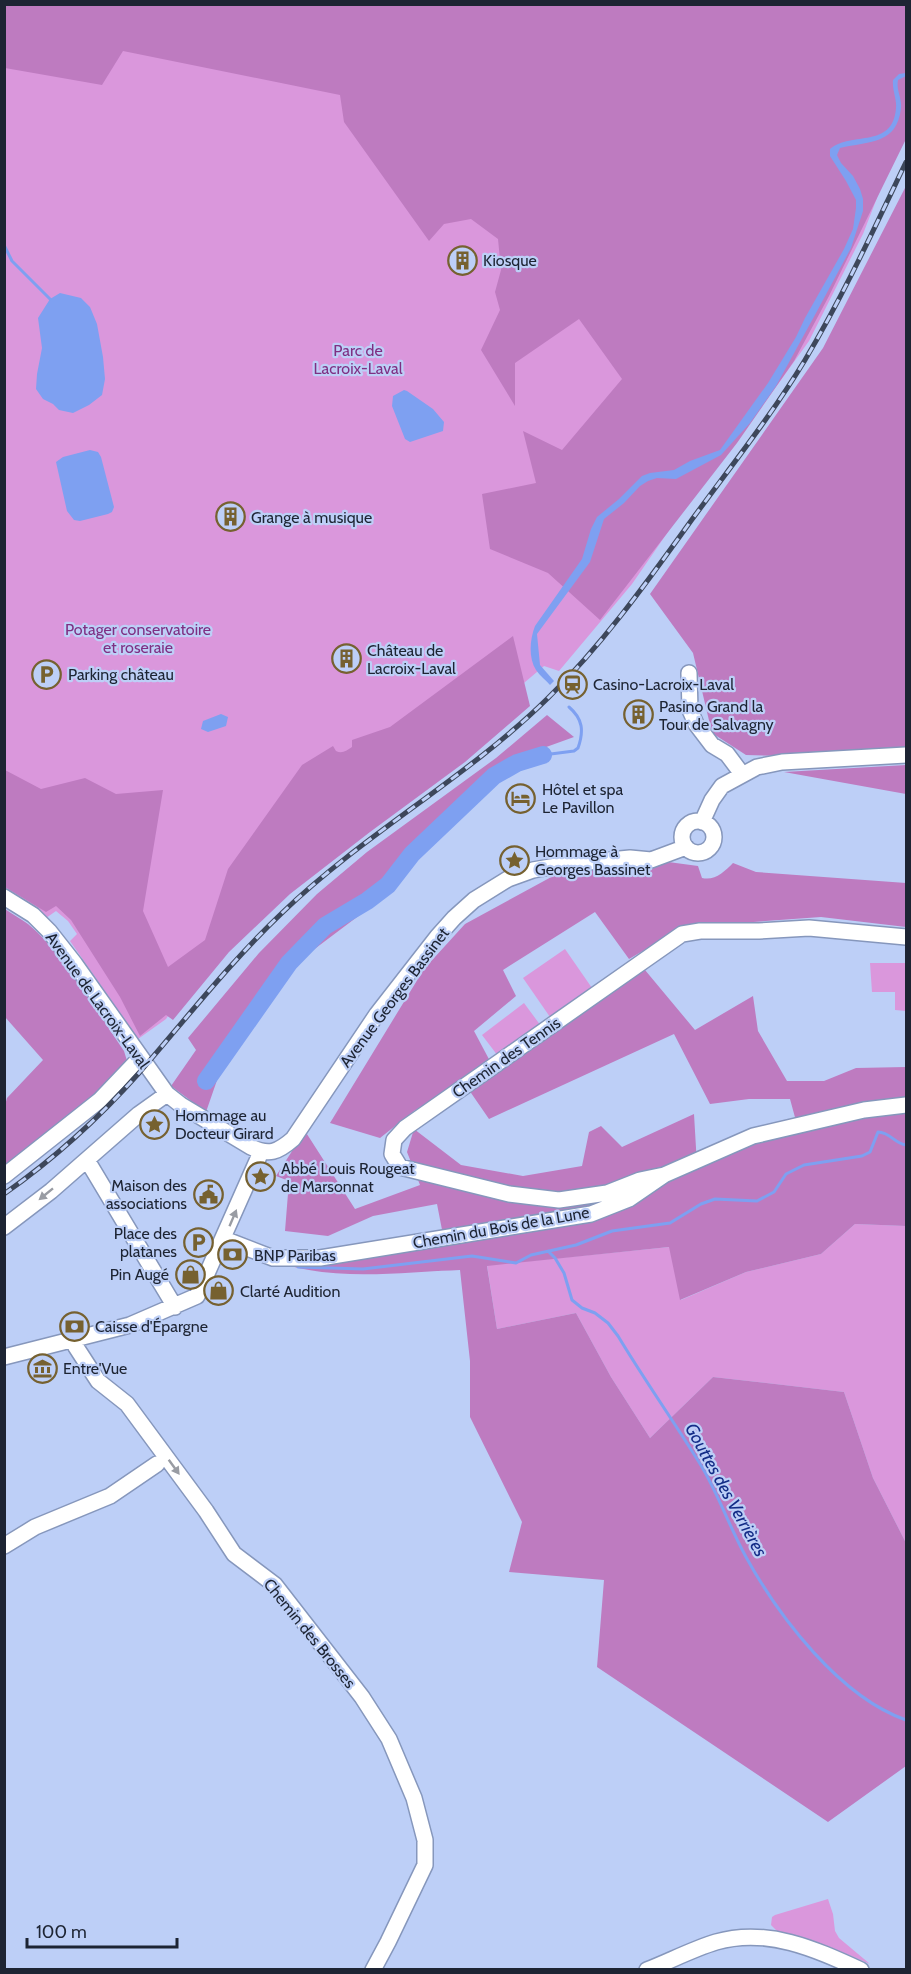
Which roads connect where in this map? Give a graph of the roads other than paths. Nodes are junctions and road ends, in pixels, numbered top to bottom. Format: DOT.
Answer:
graph roads {
  1 [pos="688,672"];
  2 [pos="906,755"];
  3 [pos="737,778"];
  4 [pos="707,826"];
  5 [pos="684,843"];
  6 [pos="4,897"];
  7 [pos="906,937"];
  8 [pos="140,1058"];
  9 [pos="163,1089"];
  10 [pos="906,1105"];
  11 [pos="261,1152"];
  12 [pos="87,1160"];
  13 [pos="664,1175"];
  14 [pos="4,1176"];
  15 [pos="4,1227"];
  16 [pos="224,1239"];
  17 [pos="175,1307"];
  18 [pos="73,1340"];
  19 [pos="4,1358"];
  20 [pos="157,1464"];
  21 [pos="4,1546"];
  22 [pos="373,1970"];
  23 [pos="647,1970"];
  24 [pos="861,1970"];
  1 -- 3 [label="street"];
  2 -- 3 [label="street"];
  3 -- 4 [label="street"];
  4 -- 5 [label="street"];
  4 -- 5 [label="street"];
  5 -- 11 [label="street, Avenue Georges Bassinet"];
  6 -- 8 [label="street, Avenue de Lacroix-Laval"];
  7 -- 13 [label="street, Chemin des Tennis"];
  8 -- 9 [label="street, Avenue de Lacroix-Laval"];
  8 -- 14 [label="street"];
  9 -- 11 [label="street, Avenue de Lacroix-Laval"];
  9 -- 12 [label="street"];
  10 -- 13 [label="street, Chemin du Bois de la Lune"];
  16 -- 11 [label="street, one-way"];
  12 -- 15 [label="street, one-way"];
  12 -- 17 [label="street"];
  13 -- 16 [label="street, Chemin du Bois de la Lune"];
  16 -- 17 [label="street"];
  17 -- 18 [label="street"];
  18 -- 19 [label="street"];
  18 -- 22 [label="street, Chemin des Brosses, one-way"];
  20 -- 21 [label="street"];
  23 -- 24 [label="street"];
}
